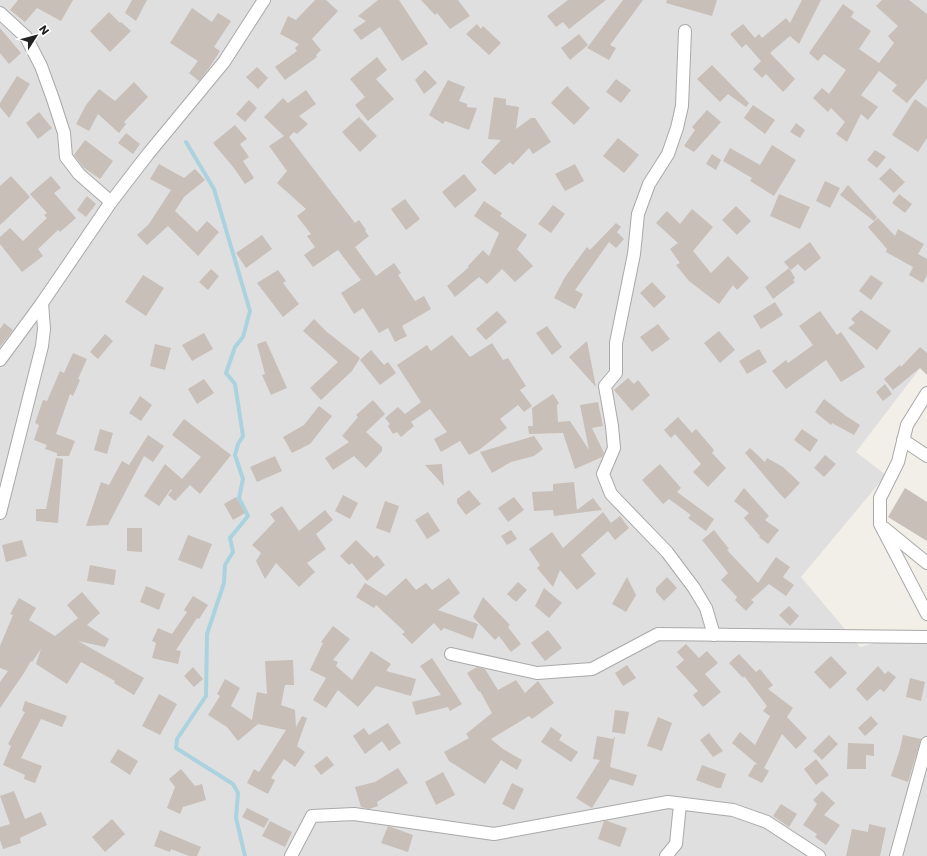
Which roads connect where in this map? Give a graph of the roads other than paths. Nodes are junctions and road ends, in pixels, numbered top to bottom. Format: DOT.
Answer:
graph roads {
  1 [pos="264,0"];
  2 [pos="0,14"];
  3 [pos="685,31"];
  4 [pos="111,202"];
  5 [pos="42,303"];
  6 [pos="0,360"];
  7 [pos="927,393"];
  8 [pos="904,440"];
  9 [pos="927,456"];
  10 [pos="0,513"];
  11 [pos="880,524"];
  12 [pos="927,562"];
  13 [pos="927,614"];
  14 [pos="714,635"];
  15 [pos="927,637"];
  16 [pos="451,654"];
  17 [pos="927,743"];
  18 [pos="680,804"];
  19 [pos="290,856"];
  20 [pos="666,856"];
  21 [pos="819,856"];
  22 [pos="896,856"];
  1 -- 4 [label="street"];
  2 -- 4 [label="street"];
  3 -- 14 [label="street"];
  4 -- 5 [label="street"];
  5 -- 6 [label="street"];
  5 -- 10 [label="street"];
  7 -- 8 [label="street"];
  8 -- 9 [label="street"];
  8 -- 11 [label="street"];
  11 -- 12 [label="street"];
  11 -- 13 [label="street"];
  14 -- 15 [label="street"];
  14 -- 16 [label="street"];
  17 -- 22 [label="street"];
  18 -- 19 [label="street"];
  18 -- 20 [label="street"];
  18 -- 21 [label="street"];
}
